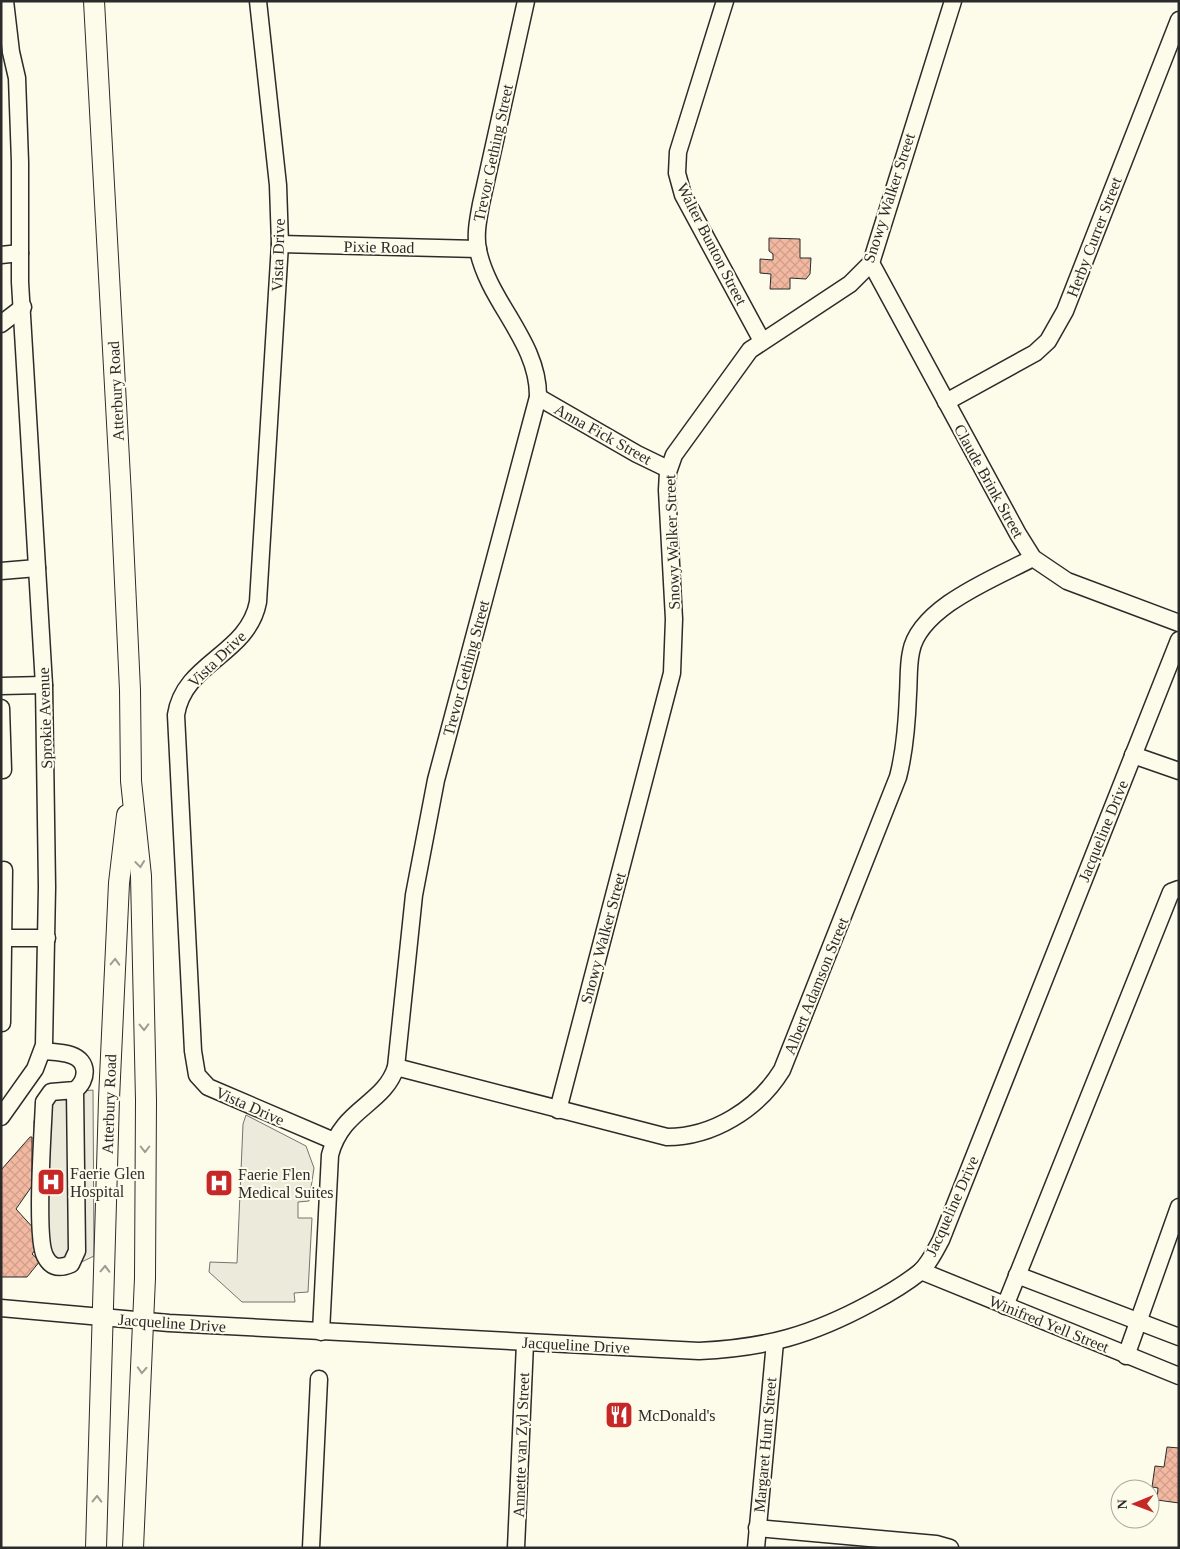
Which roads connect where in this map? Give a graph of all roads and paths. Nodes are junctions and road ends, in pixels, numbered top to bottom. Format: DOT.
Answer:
graph roads {
  1 [pos="5,1"];
  2 [pos="94,1"];
  3 [pos="258,1"];
  4 [pos="526,1"];
  5 [pos="724,1"];
  6 [pos="953,1"];
  7 [pos="1179,20"];
  8 [pos="6,51"];
  9 [pos="280,244"];
  10 [pos="478,249"];
  11 [pos="20,253"];
  12 [pos="1,254"];
  13 [pos="871,263"];
  14 [pos="22,307"];
  15 [pos="1,324"];
  16 [pos="762,340"];
  17 [pos="538,398"];
  18 [pos="946,402"];
  19 [pos="668,469"];
  20 [pos="1033,558"];
  21 [pos="37,568"];
  22 [pos="1,571"];
  23 [pos="1179,623"];
  24 [pos="1179,640"];
  25 [pos="44,685"];
  26 [pos="1,686"];
  27 [pos="1,708"];
  28 [pos="1133,755"];
  29 [pos="3,770"];
  30 [pos="1179,772"];
  31 [pos="131,781"];
  32 [pos="4,870"];
  33 [pos="1179,889"];
  34 [pos="3,938"];
  35 [pos="47,938"];
  36 [pos="2,1023"];
  37 [pos="43,1051"];
  38 [pos="396,1067"];
  39 [pos="75,1090"];
  40 [pos="558,1110"];
  41 [pos="1,1116"];
  42 [pos="334,1140"];
  43 [pos="1179,1207"];
  44 [pos="920,1271"];
  45 [pos="1017,1275"];
  46 [pos="1004,1306"];
  47 [pos="1,1308"];
  48 [pos="102,1318"];
  49 [pos="143,1321"];
  50 [pos="1138,1322"];
  51 [pos="321,1332"];
  52 [pos="1179,1337"];
  53 [pos="775,1342"];
  54 [pos="525,1343"];
  55 [pos="1126,1356"];
  56 [pos="1179,1376"];
  57 [pos="319,1379"];
  58 [pos="758,1528"];
  59 [pos="96,1548"];
  60 [pos="133,1548"];
  61 [pos="312,1548"];
  62 [pos="516,1548"];
  63 [pos="756,1548"];
  64 [pos="950,1548"];
  1 -- 8 [label="street, Sprokie Avenue"];
  2 -- 31 [label="main road, Atterbury Road"];
  3 -- 9 [label="street, Vista Drive"];
  4 -- 10 [label="street, Trevor Gething Street"];
  5 -- 16 [label="street, Walter Bunton Street"];
  6 -- 13 [label="street, Snowy Walker Street"];
  7 -- 18 [label="street, Herby Currer Street"];
  8 -- 11 [label="street, Sprokie Avenue"];
  9 -- 10 [label="street, Pixie Road"];
  9 -- 42 [label="street, Vista Drive"];
  10 -- 17 [label="street, Trevor Gething Street"];
  11 -- 12 [label="street"];
  11 -- 14 [label="street, Sprokie Avenue"];
  13 -- 16 [label="street, Snowy Walker Street"];
  13 -- 18 [label="street, Claude Brink Street"];
  14 -- 15 [label="street"];
  14 -- 21 [label="street, Sprokie Avenue"];
  16 -- 19 [label="street, Snowy Walker Street"];
  17 -- 19 [label="street, Anna Fick Street"];
  17 -- 38 [label="street, Trevor Gething Street"];
  18 -- 20 [label="street, Claude Brink Street"];
  19 -- 40 [label="street, Snowy Walker Street"];
  20 -- 23 [label="street, Claude Brink Street"];
  20 -- 40 [label="street, Albert Adamson Street"];
  21 -- 22 [label="street"];
  21 -- 25 [label="street, Sprokie Avenue"];
  24 -- 28 [label="street, Jacqueline Drive"];
  25 -- 26 [label="street"];
  25 -- 35 [label="street, Sprokie Avenue"];
  27 -- 29 [label="street"];
  28 -- 30 [label="street"];
  28 -- 44 [label="street, Jacqueline Drive"];
  48 -- 31 [label="main road, Atterbury Road, one-way"];
  31 -- 49 [label="main road, Atterbury Road, one-way"];
  32 -- 34 [label="street"];
  33 -- 45 [label="street"];
  34 -- 35 [label="street"];
  34 -- 36 [label="street"];
  35 -- 37 [label="street, Sprokie Avenue"];
  37 -- 39 [label="street"];
  37 -- 41 [label="street, Sprokie Avenue"];
  38 -- 40 [label="street, Albert Adamson Street"];
  38 -- 42 [label="street, Trevor Gething Street"];
  39 -- 39 [label="street"];
  42 -- 51 [label="street, Trevor Gething Street"];
  43 -- 50 [label="street"];
  44 -- 46 [label="street, Winifred Yell Street"];
  44 -- 53 [label="street, Jacqueline Drive"];
  45 -- 46 [label="street"];
  45 -- 50 [label="street"];
  46 -- 55 [label="street, Winifred Yell Street"];
  47 -- 48 [label="street, Jacqueline Drive"];
  48 -- 49 [label="street, Jacqueline Drive"];
  59 -- 48 [label="main road, Atterbury Road, one-way"];
  49 -- 51 [label="street, Jacqueline Drive"];
  49 -- 60 [label="main road, Atterbury Road, one-way"];
  50 -- 52 [label="street"];
  50 -- 55 [label="street"];
  51 -- 54 [label="street, Jacqueline Drive"];
  53 -- 54 [label="street, Jacqueline Drive"];
  53 -- 58 [label="street, Margaret Hunt Street"];
  54 -- 62 [label="street, Annette van Zyl Street"];
  55 -- 56 [label="street, Winifred Yell Street"];
  57 -- 61 [label="street"];
  58 -- 63 [label="street, Margaret Hunt Street"];
  58 -- 64 [label="street"];
}
